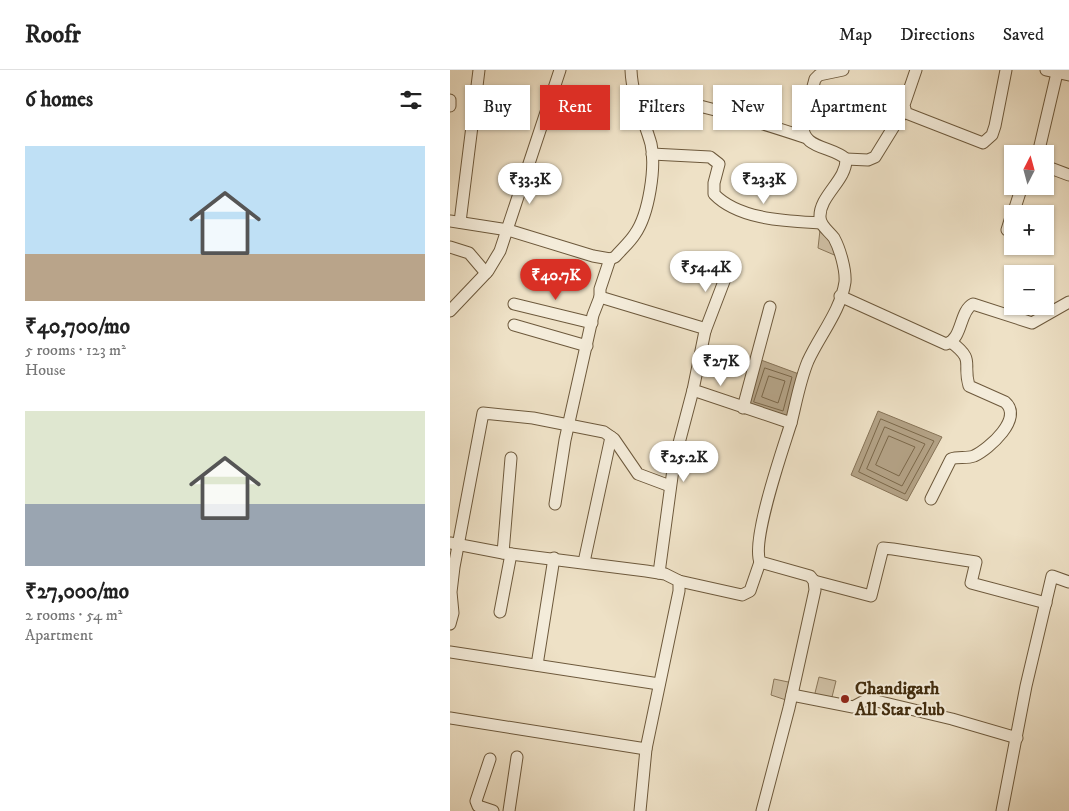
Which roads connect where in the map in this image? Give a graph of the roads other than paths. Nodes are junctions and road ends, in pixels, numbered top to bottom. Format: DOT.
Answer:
graph roads {
  1 [pos="479,70"];
  2 [pos="560,70"];
  3 [pos="631,70"];
  4 [pos="844,70"];
  5 [pos="916,70"];
  6 [pos="1006,70"];
  7 [pos="1059,72"];
  8 [pos="633,85"];
  9 [pos="450,100"];
  10 [pos="450,106"];
  11 [pos="703,106"];
  12 [pos="905,107"];
  13 [pos="905,111"];
  14 [pos="645,130"];
  15 [pos="892,130"];
  16 [pos="804,137"];
  17 [pos="1040,145"];
  18 [pos="652,154"];
  19 [pos="846,159"];
  20 [pos="1054,170"];
  21 [pos="1069,176"];
  22 [pos="455,221"];
  23 [pos="820,223"];
  24 [pos="510,231"];
  25 [pos="450,247"];
  26 [pos="610,259"];
  27 [pos="731,263"];
  28 [pos="486,273"];
  29 [pos="840,296"];
  30 [pos="600,297"];
  31 [pos="1069,302"];
  32 [pos="514,304"];
  33 [pos="770,308"];
  34 [pos="450,311"];
  35 [pos="592,323"];
  36 [pos="514,325"];
  37 [pos="705,331"];
  38 [pos="951,342"];
  39 [pos="587,346"];
  40 [pos="693,390"];
  41 [pos="742,408"];
  42 [pos="791,423"];
  43 [pos="569,424"];
  44 [pos="611,437"];
  45 [pos="511,458"];
  46 [pos="670,486"];
  47 [pos="930,499"];
  48 [pos="554,504"];
  49 [pos="455,544"];
  50 [pos="507,553"];
  51 [pos="554,558"];
  52 [pos="584,562"];
  53 [pos="760,562"];
  54 [pos="659,573"];
  55 [pos="679,581"];
  56 [pos="814,581"];
  57 [pos="1069,582"];
  58 [pos="1046,603"];
  59 [pos="500,612"];
  60 [pos="450,624"];
  61 [pos="450,652"];
  62 [pos="537,665"];
  63 [pos="659,684"];
  64 [pos="792,695"];
  65 [pos="450,718"];
  66 [pos="1017,738"];
  67 [pos="646,749"];
  68 [pos="517,757"];
  69 [pos="490,759"];
  70 [pos="493,811"];
  71 [pos="509,811"];
  72 [pos="640,811"];
  73 [pos="762,811"];
  74 [pos="1002,811"];
  1 -- 22 [label="street"];
  2 -- 24 [label="street"];
  3 -- 8 [label="street"];
  4 -- 16 [label="street"];
  5 -- 12 [label="street"];
  6 -- 13 [label="street"];
  7 -- 17 [label="street"];
  9 -- 10 [label="street"];
  11 -- 16 [label="street"];
  14 -- 18 [label="street"];
  15 -- 19 [label="street"];
  16 -- 19 [label="street"];
  18 -- 23 [label="street"];
  18 -- 26 [label="street"];
  19 -- 23 [label="street"];
  20 -- 21 [label="street"];
  22 -- 24 [label="street"];
  23 -- 29 [label="street"];
  24 -- 26 [label="street"];
  24 -- 28 [label="street"];
  25 -- 28 [label="street"];
  26 -- 30 [label="street"];
  27 -- 37 [label="street"];
  28 -- 34 [label="street"];
  29 -- 38 [label="street"];
  29 -- 42 [label="street"];
  30 -- 35 [label="street"];
  30 -- 37 [label="street"];
  31 -- 38 [label="street"];
  32 -- 35 [label="street"];
  33 -- 41 [label="street"];
  35 -- 39 [label="street"];
  36 -- 39 [label="street"];
  37 -- 40 [label="street"];
  38 -- 47 [label="street"];
  39 -- 43 [label="street"];
  40 -- 41 [label="street"];
  40 -- 46 [label="street"];
  41 -- 42 [label="street"];
  42 -- 53 [label="street"];
  43 -- 44 [label="street"];
  43 -- 48 [label="street"];
  43 -- 49 [label="street"];
  44 -- 46 [label="street"];
  44 -- 52 [label="street"];
  45 -- 50 [label="street"];
  46 -- 54 [label="street"];
  49 -- 50 [label="street"];
  49 -- 60 [label="street"];
  50 -- 51 [label="street"];
  50 -- 59 [label="street"];
  51 -- 52 [label="street"];
  51 -- 62 [label="street"];
  52 -- 54 [label="street"];
  53 -- 55 [label="street"];
  53 -- 56 [label="street"];
  54 -- 55 [label="street"];
  55 -- 63 [label="street"];
  56 -- 58 [label="street"];
  56 -- 64 [label="street"];
  57 -- 58 [label="street"];
  58 -- 66 [label="street"];
  61 -- 62 [label="street"];
  62 -- 63 [label="street"];
  63 -- 67 [label="street"];
  64 -- 66 [label="street"];
  64 -- 73 [label="street"];
  65 -- 67 [label="street"];
  66 -- 74 [label="street"];
  67 -- 72 [label="street"];
  68 -- 71 [label="street"];
  69 -- 70 [label="street"];
}
